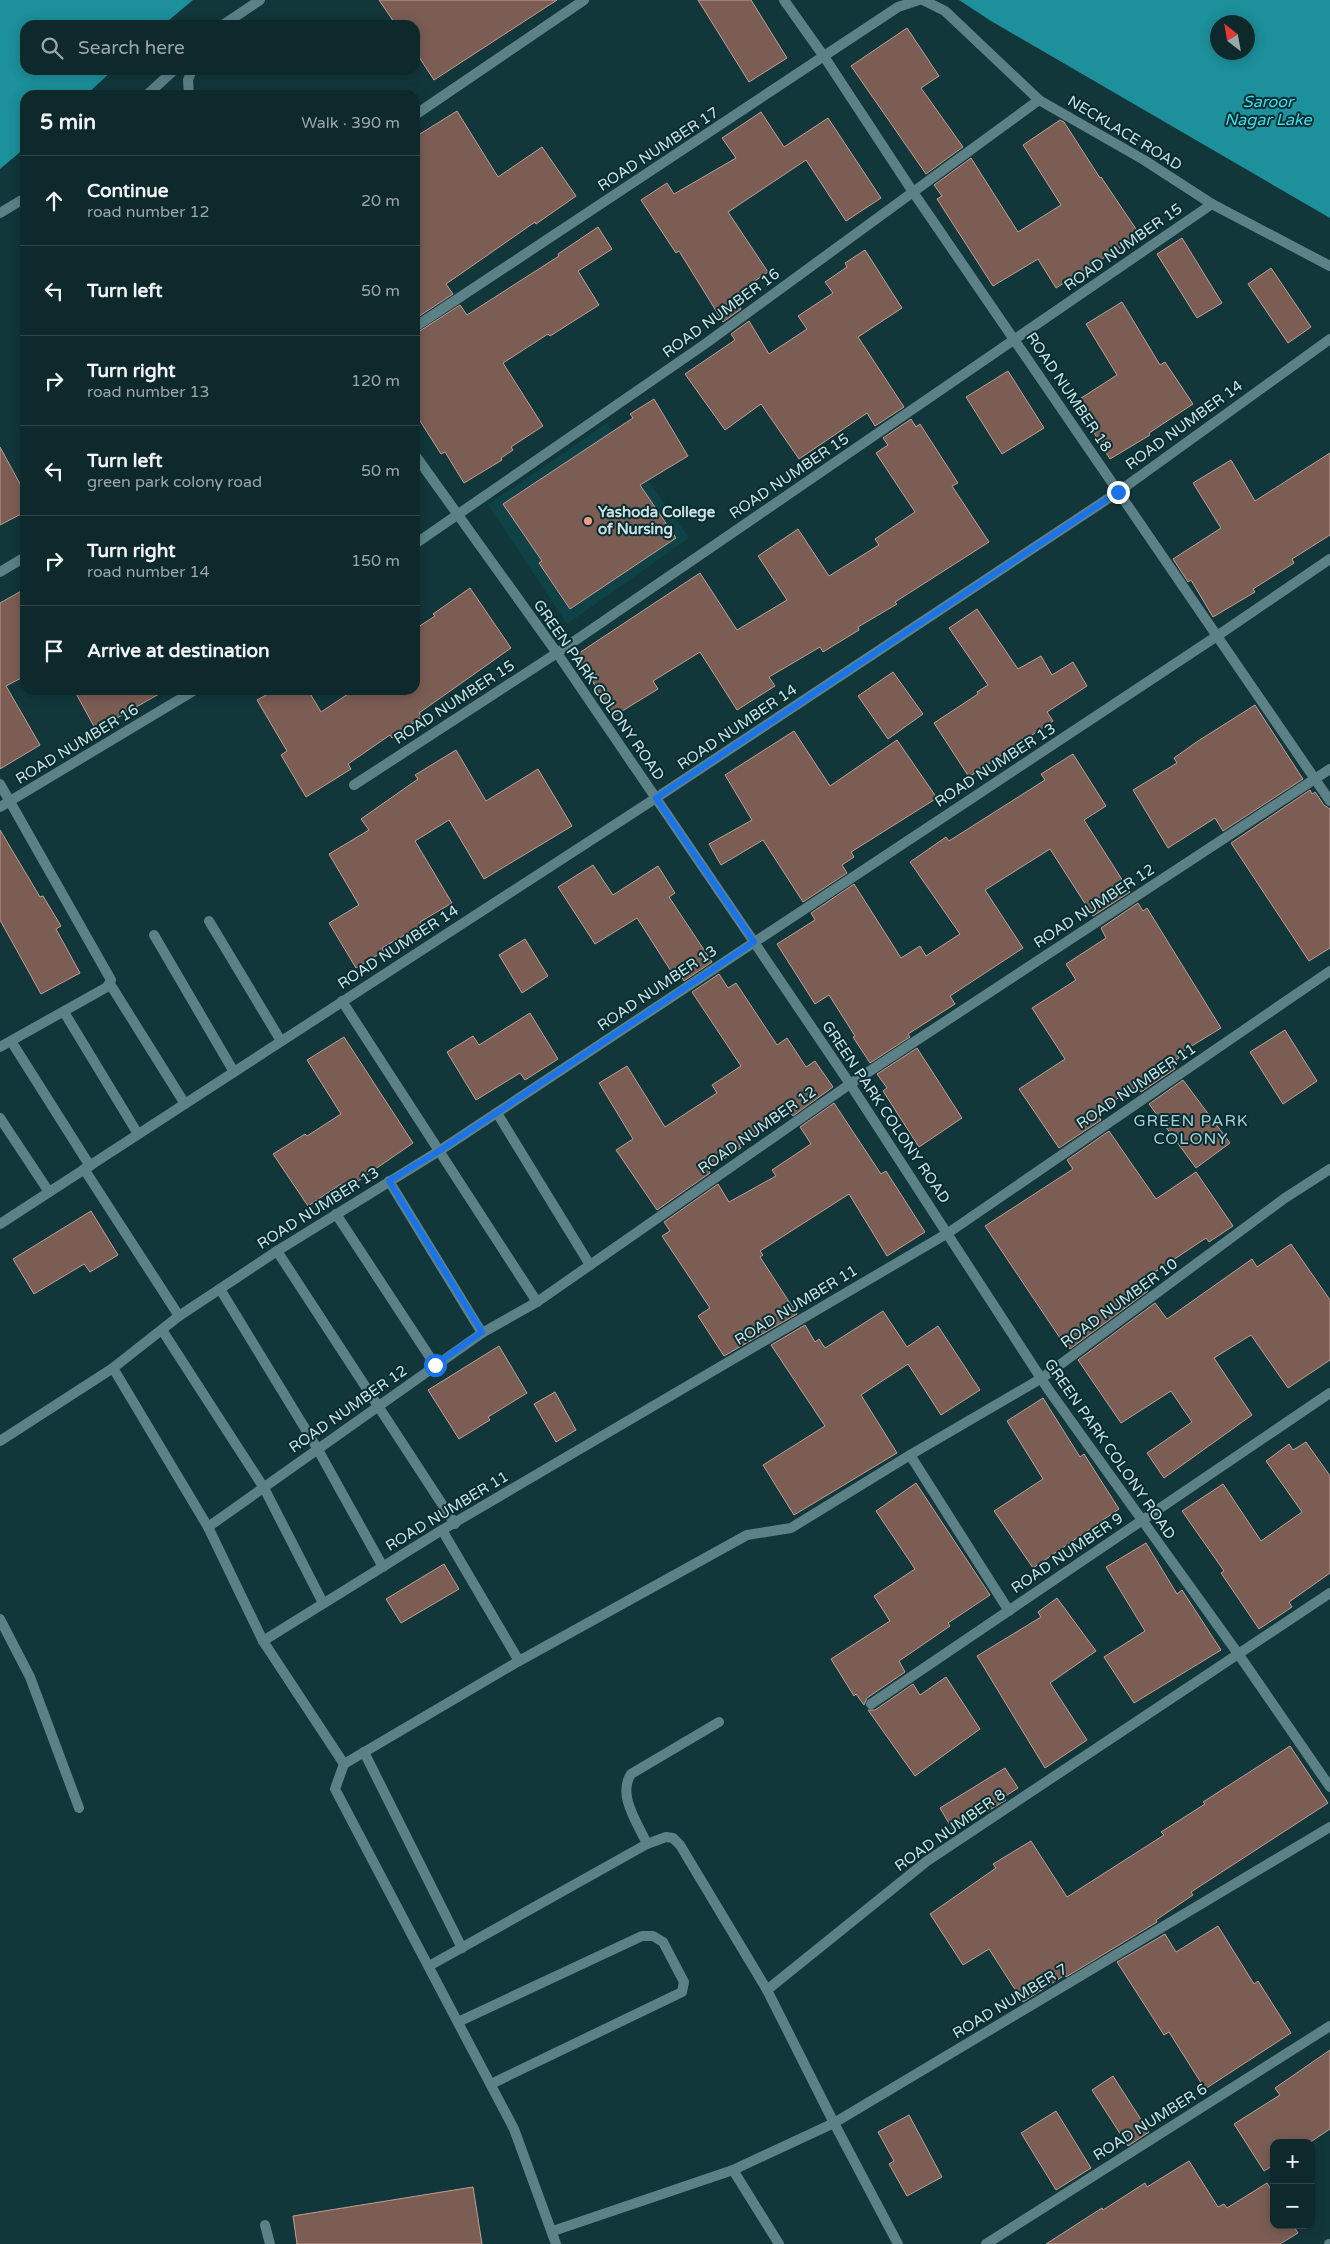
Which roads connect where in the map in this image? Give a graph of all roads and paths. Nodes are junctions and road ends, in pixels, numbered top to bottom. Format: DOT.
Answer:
graph roads {
  1 [pos="260,0"];
  2 [pos="584,0"];
  3 [pos="784,0"];
  4 [pos="921,0"];
  5 [pos="230,20"];
  6 [pos="825,58"];
  7 [pos="169,75"];
  8 [pos="190,75"];
  9 [pos="152,90"];
  10 [pos="189,90"];
  11 [pos="1039,100"];
  12 [pos="420,112"];
  13 [pos="913,192"];
  14 [pos="20,201"];
  15 [pos="1212,204"];
  16 [pos="0,213"];
  17 [pos="1330,266"];
  18 [pos="420,324"];
  19 [pos="1015,339"];
  20 [pos="1330,339"];
  21 [pos="420,462"];
  22 [pos="1118,492"];
  23 [pos="457,515"];
  24 [pos="420,541"];
  25 [pos="1330,559"];
  26 [pos="20,560"];
  27 [pos="0,572"];
  28 [pos="1217,636"];
  29 [pos="557,653"];
  30 [pos="187,695"];
  31 [pos="1330,768"];
  32 [pos="1315,779"];
  33 [pos="0,784"];
  34 [pos="354,785"];
  35 [pos="656,798"];
  36 [pos="1330,801"];
  37 [pos="10,802"];
  38 [pos="0,807"];
  39 [pos="209,921"];
  40 [pos="154,935"];
  41 [pos="754,942"];
  42 [pos="1330,972"];
  43 [pos="110,984"];
  44 [pos="342,1001"];
  45 [pos="64,1012"];
  46 [pos="11,1041"];
  47 [pos="281,1041"];
  48 [pos="0,1047"];
  49 [pos="234,1072"];
  50 [pos="850,1084"];
  51 [pos="185,1104"];
  52 [pos="497,1113"];
  53 [pos="0,1118"];
  54 [pos="138,1134"];
  55 [pos="439,1151"];
  56 [pos="87,1168"];
  57 [pos="1330,1169"];
  58 [pos="389,1181"];
  59 [pos="49,1192"];
  60 [pos="336,1214"];
  61 [pos="0,1224"];
  62 [pos="948,1233"];
  63 [pos="277,1251"];
  64 [pos="590,1265"];
  65 [pos="220,1289"];
  66 [pos="537,1302"];
  67 [pos="179,1316"];
  68 [pos="162,1330"];
  69 [pos="482,1332"];
  70 [pos="435,1365"];
  71 [pos="113,1368"];
  72 [pos="1042,1378"];
  73 [pos="1330,1393"];
  74 [pos="378,1405"];
  75 [pos="0,1441"];
  76 [pos="317,1448"];
  77 [pos="910,1455"];
  78 [pos="264,1488"];
  79 [pos="1142,1520"];
  80 [pos="455,1524"];
  81 [pos="208,1527"];
  82 [pos="442,1530"];
  83 [pos="383,1567"];
  84 [pos="1330,1593"];
  85 [pos="323,1603"];
  86 [pos="1009,1610"];
  87 [pos="0,1619"];
  88 [pos="263,1642"];
  89 [pos="1239,1655"];
  90 [pos="519,1661"];
  91 [pos="871,1704"];
  92 [pos="719,1722"];
  93 [pos="364,1752"];
  94 [pos="344,1764"];
  95 [pos="1330,1787"];
  96 [pos="79,1808"];
  97 [pos="1330,1827"];
  98 [pos="647,1844"];
  99 [pos="462,1948"];
  100 [pos="429,1966"];
  101 [pos="767,1990"];
  102 [pos="458,2022"];
  103 [pos="1330,2026"];
  104 [pos="490,2084"];
  105 [pos="834,2123"];
  106 [pos="733,2170"];
  107 [pos="265,2225"];
  108 [pos="553,2231"];
  109 [pos="270,2244"];
  110 [pos="556,2244"];
  111 [pos="780,2244"];
  112 [pos="898,2244"];
  113 [pos="986,2244"];
  1 -- 5 [label="street"];
  2 -- 12 [label="street"];
  3 -- 6 [label="street, ROAD NUMBER 18"];
  4 -- 6 [label="street, ROAD NUMBER 17"];
  4 -- 11 [label="street, NECKLACE ROAD"];
  6 -- 13 [label="street, ROAD NUMBER 18"];
  6 -- 18 [label="street, ROAD NUMBER 17"];
  7 -- 9 [label="street"];
  8 -- 10 [label="street"];
  11 -- 13 [label="street, ROAD NUMBER 16"];
  11 -- 15 [label="street, NECKLACE ROAD"];
  13 -- 19 [label="street, ROAD NUMBER 18"];
  13 -- 23 [label="street, ROAD NUMBER 16"];
  14 -- 16 [label="street"];
  15 -- 17 [label="street, NECKLACE ROAD"];
  15 -- 19 [label="street, ROAD NUMBER 15"];
  19 -- 22 [label="street, ROAD NUMBER 18"];
  19 -- 29 [label="street, ROAD NUMBER 15"];
  20 -- 22 [label="street, ROAD NUMBER 14"];
  21 -- 23 [label="street, GREEN PARK COLONY ROAD"];
  22 -- 28 [label="street, ROAD NUMBER 18"];
  22 -- 35 [label="street, ROAD NUMBER 14"];
  23 -- 24 [label="street, ROAD NUMBER 16"];
  23 -- 29 [label="street, GREEN PARK COLONY ROAD"];
  25 -- 28 [label="street, ROAD NUMBER 13"];
  26 -- 27 [label="street"];
  28 -- 32 [label="street, ROAD NUMBER 18"];
  28 -- 41 [label="street, ROAD NUMBER 13"];
  29 -- 34 [label="street, ROAD NUMBER 15"];
  29 -- 35 [label="street, GREEN PARK COLONY ROAD"];
  30 -- 37 [label="street, ROAD NUMBER 16"];
  31 -- 32 [label="street, ROAD NUMBER 12"];
  32 -- 36 [label="street, ROAD NUMBER 18"];
  32 -- 50 [label="street, ROAD NUMBER 12"];
  33 -- 37 [label="street"];
  35 -- 41 [label="street, GREEN PARK COLONY ROAD"];
  35 -- 44 [label="street, ROAD NUMBER 14"];
  37 -- 38 [label="street, ROAD NUMBER 16"];
  37 -- 43 [label="street"];
  39 -- 47 [label="street"];
  40 -- 49 [label="street"];
  41 -- 50 [label="street, GREEN PARK COLONY ROAD"];
  41 -- 52 [label="street, ROAD NUMBER 13"];
  42 -- 62 [label="street, ROAD NUMBER 11"];
  43 -- 45 [label="street"];
  43 -- 51 [label="street"];
  44 -- 47 [label="street, ROAD NUMBER 14"];
  44 -- 55 [label="street"];
  45 -- 46 [label="street"];
  45 -- 54 [label="street"];
  46 -- 48 [label="street"];
  46 -- 56 [label="street"];
  47 -- 49 [label="street, ROAD NUMBER 14"];
  49 -- 51 [label="street, ROAD NUMBER 14"];
  50 -- 62 [label="street, GREEN PARK COLONY ROAD"];
  50 -- 64 [label="street, ROAD NUMBER 12"];
  51 -- 54 [label="street, ROAD NUMBER 14"];
  52 -- 55 [label="street, ROAD NUMBER 13"];
  52 -- 64 [label="street"];
  53 -- 59 [label="street"];
  54 -- 56 [label="street, ROAD NUMBER 14"];
  55 -- 58 [label="street, ROAD NUMBER 13"];
  55 -- 66 [label="street"];
  56 -- 59 [label="street, ROAD NUMBER 14"];
  56 -- 67 [label="street"];
  57 -- 72 [label="street, ROAD NUMBER 10"];
  58 -- 60 [label="street, ROAD NUMBER 13"];
  58 -- 69 [label="street"];
  59 -- 61 [label="street, ROAD NUMBER 14"];
  60 -- 63 [label="street, ROAD NUMBER 13"];
  60 -- 70 [label="street"];
  62 -- 72 [label="street, GREEN PARK COLONY ROAD"];
  62 -- 80 [label="street, ROAD NUMBER 11"];
  63 -- 65 [label="street, ROAD NUMBER 13"];
  63 -- 74 [label="street"];
  64 -- 66 [label="street, ROAD NUMBER 12"];
  65 -- 67 [label="street, ROAD NUMBER 13"];
  65 -- 76 [label="street"];
  66 -- 69 [label="street, ROAD NUMBER 12"];
  67 -- 68 [label="street, ROAD NUMBER 13"];
  68 -- 71 [label="street, ROAD NUMBER 13"];
  68 -- 78 [label="street"];
  69 -- 70 [label="street, ROAD NUMBER 12"];
  70 -- 74 [label="street, ROAD NUMBER 12"];
  71 -- 75 [label="street, ROAD NUMBER 13"];
  71 -- 81 [label="street"];
  72 -- 77 [label="street, ROAD NUMBER 10"];
  72 -- 79 [label="street, GREEN PARK COLONY ROAD"];
  73 -- 79 [label="street, ROAD NUMBER 9"];
  74 -- 76 [label="street, ROAD NUMBER 12"];
  74 -- 80 [label="street"];
  76 -- 78 [label="street, ROAD NUMBER 12"];
  76 -- 83 [label="street"];
  77 -- 86 [label="street"];
  77 -- 90 [label="street, ROAD NUMBER 10"];
  78 -- 81 [label="street, ROAD NUMBER 12"];
  78 -- 85 [label="street"];
  79 -- 86 [label="street, ROAD NUMBER 9"];
  79 -- 89 [label="street, GREEN PARK COLONY ROAD"];
  80 -- 82 [label="street, ROAD NUMBER 11"];
  81 -- 88 [label="street"];
  82 -- 83 [label="street, ROAD NUMBER 11"];
  82 -- 90 [label="street"];
  83 -- 85 [label="street, ROAD NUMBER 11"];
  84 -- 89 [label="street, ROAD NUMBER 8"];
  85 -- 88 [label="street, ROAD NUMBER 11"];
  86 -- 91 [label="street, ROAD NUMBER 9"];
  87 -- 96 [label="street"];
  88 -- 94 [label="street"];
  89 -- 95 [label="street, GREEN PARK COLONY ROAD"];
  89 -- 101 [label="street, ROAD NUMBER 8"];
  90 -- 93 [label="street"];
  92 -- 98 [label="street"];
  93 -- 94 [label="street"];
  93 -- 99 [label="street"];
  94 -- 100 [label="street"];
  97 -- 105 [label="street, ROAD NUMBER 7"];
  98 -- 99 [label="street"];
  98 -- 101 [label="street"];
  99 -- 100 [label="street"];
  100 -- 102 [label="street"];
  101 -- 105 [label="street"];
  102 -- 104 [label="street"];
  102 -- 104 [label="street"];
  103 -- 113 [label="street, ROAD NUMBER 6"];
  104 -- 108 [label="street"];
  105 -- 106 [label="street, ROAD NUMBER 7"];
  105 -- 112 [label="street"];
  106 -- 108 [label="street, ROAD NUMBER 7"];
  106 -- 111 [label="street"];
  107 -- 109 [label="street"];
  108 -- 110 [label="street"];
}
